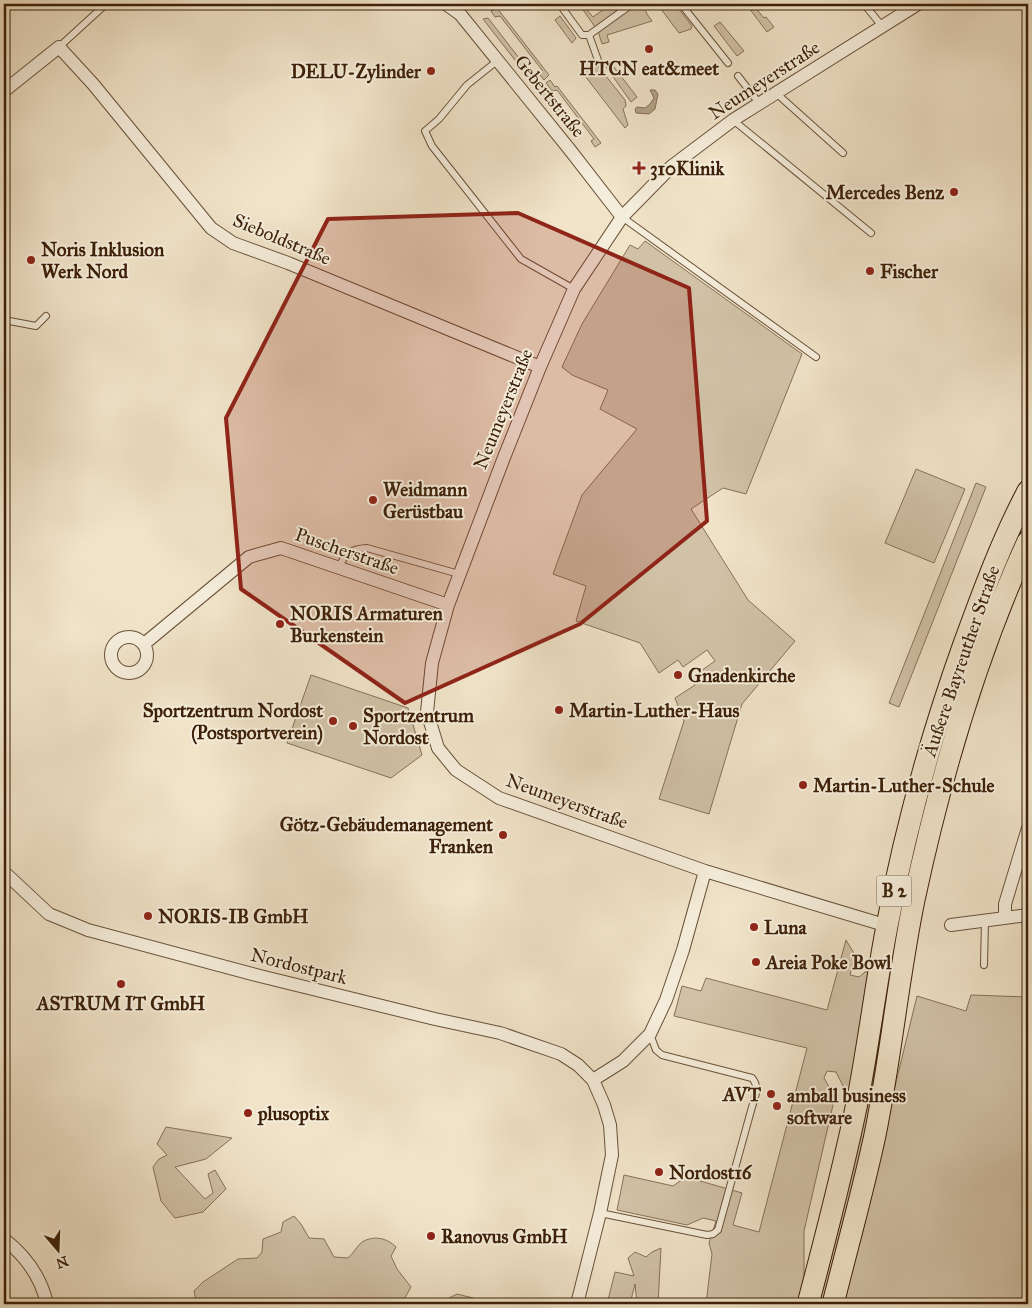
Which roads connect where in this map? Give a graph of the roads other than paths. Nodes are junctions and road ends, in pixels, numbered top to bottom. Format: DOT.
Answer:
graph roads {
  1 [pos="106,4"];
  2 [pos="446,4"];
  3 [pos="632,4"];
  4 [pos="681,4"];
  5 [pos="864,4"];
  6 [pos="918,4"];
  7 [pos="563,9"];
  8 [pos="882,26"];
  9 [pos="590,35"];
  10 [pos="59,47"];
  11 [pos="497,61"];
  12 [pos="599,63"];
  13 [pos="728,63"];
  14 [pos="738,76"];
  15 [pos="4,91"];
  16 [pos="776,93"];
  17 [pos="760,103"];
  18 [pos="733,120"];
  19 [pos="844,152"];
  20 [pos="622,217"];
  21 [pos="871,233"];
  22 [pos="574,289"];
  23 [pos="46,316"];
  24 [pos="4,320"];
  25 [pos="816,358"];
  26 [pos="540,367"];
  27 [pos="1028,492"];
  28 [pos="1028,541"];
  29 [pos="338,568"];
  30 [pos="459,574"];
  31 [pos="448,605"];
  32 [pos="144,644"];
  33 [pos="1028,828"];
  34 [pos="705,871"];
  35 [pos="4,872"];
  36 [pos="1028,914"];
  37 [pos="1005,917"];
  38 [pos="985,920"];
  39 [pos="952,925"];
  40 [pos="887,926"];
  41 [pos="908,931"];
  42 [pos="984,966"];
  43 [pos="650,1034"];
  44 [pos="593,1080"];
  45 [pos="600,1213"];
  46 [pos="4,1240"];
  47 [pos="47,1304"];
  48 [pos="577,1304"];
  49 [pos="808,1304"];
  50 [pos="833,1304"];
  1 -- 10 [label="lane"];
  2 -- 11 [label="street, Gebertstraße"];
  3 -- 9 [label="lane"];
  4 -- 13 [label="lane"];
  5 -- 8 [label="lane"];
  6 -- 8 [label="street, Neumeyerstraße"];
  7 -- 9 [label="lane"];
  8 -- 16 [label="street, Neumeyerstraße"];
  9 -- 12 [label="lane"];
  10 -- 15 [label="street"];
  10 -- 26 [label="street, Sieboldstraße"];
  11 -- 20 [label="street, Gebertstraße"];
  11 -- 22 [label="lane"];
  14 -- 17 [label="lane"];
  16 -- 17 [label="street, Neumeyerstraße"];
  16 -- 19 [label="lane"];
  17 -- 18 [label="street, Neumeyerstraße"];
  18 -- 20 [label="street, Neumeyerstraße"];
  18 -- 21 [label="lane"];
  20 -- 22 [label="street, Neumeyerstraße"];
  20 -- 25 [label="lane"];
  22 -- 26 [label="street, Neumeyerstraße"];
  23 -- 24 [label="lane"];
  26 -- 30 [label="street, Neumeyerstraße"];
  27 -- 40 [label="main road, Äußere Bayreuther Straße / B 2"];
  28 -- 41 [label="main road, Äußere Bayreuther Straße / B 2"];
  29 -- 30 [label="lane"];
  29 -- 31 [label="street, Puscherstraße"];
  29 -- 32 [label="street, Puscherstraße"];
  30 -- 31 [label="street, Neumeyerstraße"];
  31 -- 34 [label="street, Neumeyerstraße"];
  33 -- 37 [label="street"];
  34 -- 40 [label="street, Neumeyerstraße"];
  34 -- 43 [label="street"];
  35 -- 44 [label="street, Nordostpark"];
  36 -- 37 [label="street"];
  37 -- 38 [label="street"];
  38 -- 39 [label="street"];
  38 -- 42 [label="lane"];
  40 -- 41 [label="street, Neumeyerstraße"];
  40 -- 49 [label="main road, Äußere Bayreuther Straße / B 2"];
  41 -- 50 [label="main road, Äußere Bayreuther Straße / B 2"];
  43 -- 44 [label="street"];
  43 -- 45 [label="lane"];
  44 -- 45 [label="street, Nordostpark"];
  45 -- 48 [label="street, Nordostpark"];
  46 -- 47 [label="street"];
}
